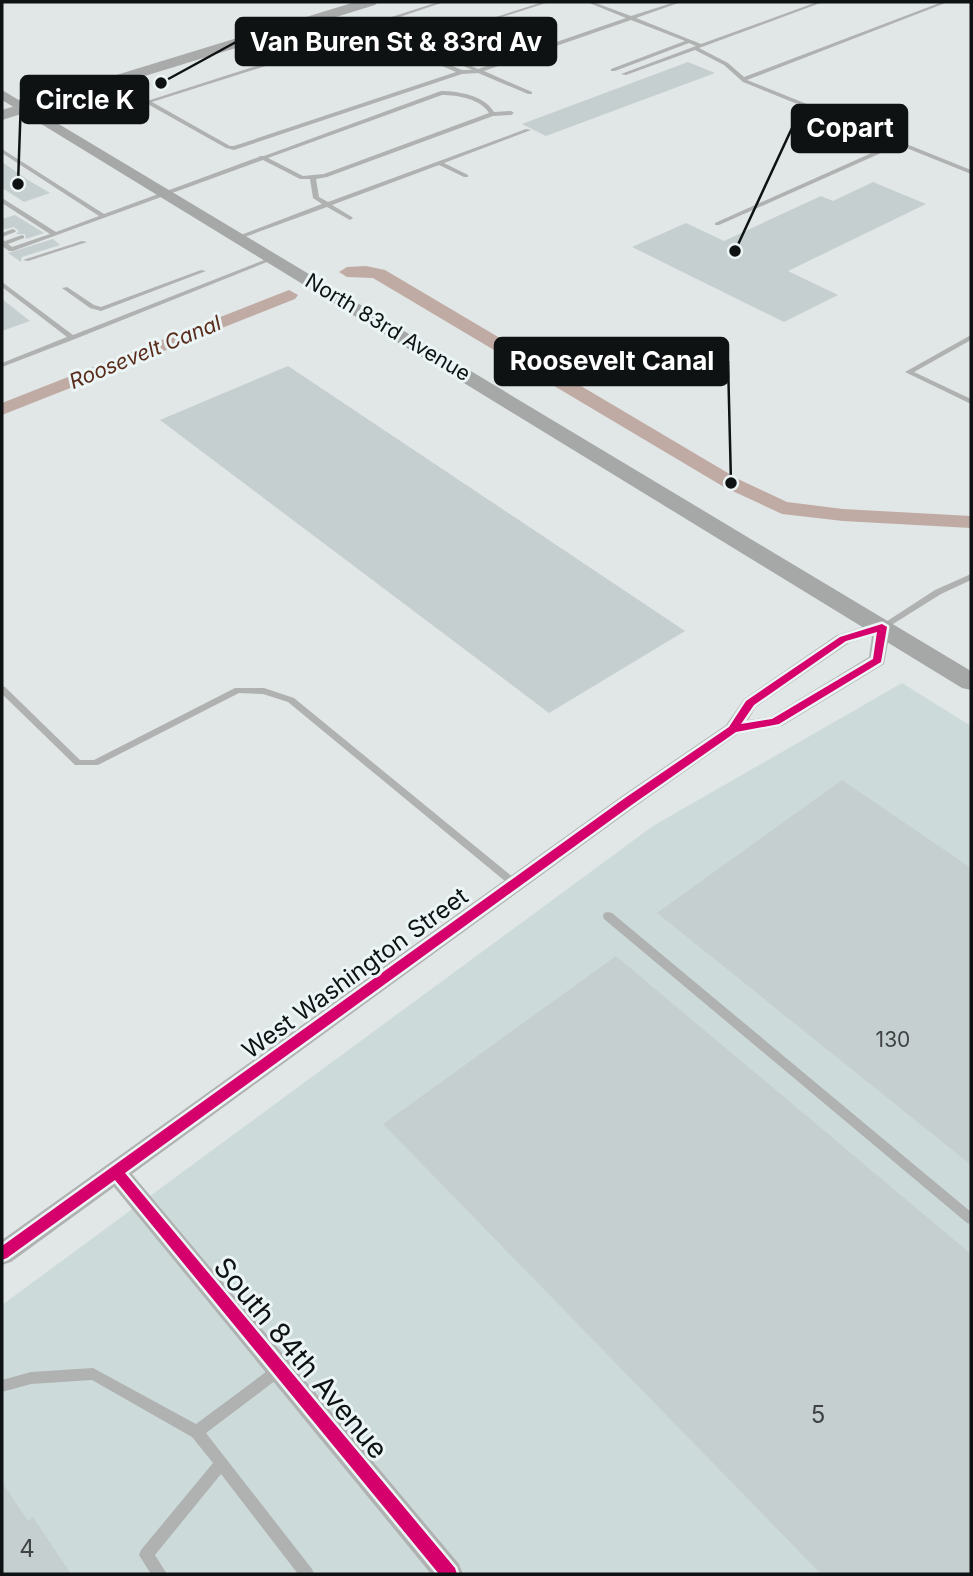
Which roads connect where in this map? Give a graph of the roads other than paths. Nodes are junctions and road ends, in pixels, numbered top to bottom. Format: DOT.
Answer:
graph roads {
  1 [pos="370,2"];
  2 [pos="442,2"];
  3 [pos="547,2"];
  4 [pos="589,2"];
  5 [pos="679,2"];
  6 [pos="821,2"];
  7 [pos="946,2"];
  8 [pos="631,18"];
  9 [pos="393,41"];
  10 [pos="690,41"];
  11 [pos="699,47"];
  12 [pos="613,70"];
  13 [pos="479,71"];
  14 [pos="461,72"];
  15 [pos="624,74"];
  16 [pos="743,79"];
  17 [pos="530,93"];
  18 [pos="2,94"];
  19 [pos="24,108"];
  20 [pos="510,113"];
  21 [pos="492,114"];
  22 [pos="2,116"];
  23 [pos="528,130"];
  24 [pos="898,143"];
  25 [pos="2,151"];
  26 [pos="262,157"];
  27 [pos="16,160"];
  28 [pos="439,163"];
  29 [pos="4,164"];
  30 [pos="28,168"];
  31 [pos="16,172"];
  32 [pos="971,172"];
  33 [pos="40,175"];
  34 [pos="466,176"];
  35 [pos="313,178"];
  36 [pos="28,180"];
  37 [pos="52,184"];
  38 [pos="41,188"];
  39 [pos="166,193"];
  40 [pos="15,196"];
  41 [pos="2,200"];
  42 [pos="327,205"];
  43 [pos="15,208"];
  44 [pos="2,212"];
  45 [pos="103,216"];
  46 [pos="350,218"];
  47 [pos="716,223"];
  48 [pos="67,230"];
  49 [pos="13,231"];
  50 [pos="50,234"];
  51 [pos="2,235"];
  52 [pos="74,235"];
  53 [pos="22,237"];
  54 [pos="240,237"];
  55 [pos="82,241"];
  56 [pos="3,243"];
  57 [pos="29,243"];
  58 [pos="36,248"];
  59 [pos="274,258"];
  60 [pos="26,260"];
  61 [pos="203,271"];
  62 [pos="2,284"];
  63 [pos="65,288"];
  64 [pos="971,337"];
  65 [pos="73,338"];
  66 [pos="2,365"];
  67 [pos="971,402"];
  68 [pos="971,577"];
  69 [pos="882,627"];
  70 [pos="971,682"];
  71 [pos="2,689"];
  72 [pos="733,729"];
  73 [pos="515,883"];
  74 [pos="608,916"];
  75 [pos="116,1172"];
  76 [pos="971,1219"];
  77 [pos="2,1254"];
  78 [pos="281,1368"];
  79 [pos="2,1386"];
  80 [pos="197,1432"];
  81 [pos="221,1464"];
  82 [pos="160,1574"];
  83 [pos="307,1574"];
  84 [pos="449,1574"];
  1 -- 19 [label="main road"];
  2 -- 9 [label="lane"];
  3 -- 13 [label="lane"];
  4 -- 8 [label="lane"];
  5 -- 8 [label="lane"];
  6 -- 11 [label="lane"];
  7 -- 16 [label="lane"];
  8 -- 10 [label="lane"];
  8 -- 13 [label="lane"];
  9 -- 14 [label="lane"];
  9 -- 14 [label="lane"];
  10 -- 11 [label="lane"];
  10 -- 12 [label="lane"];
  11 -- 15 [label="lane"];
  11 -- 16 [label="lane"];
  13 -- 14 [label="lane"];
  13 -- 17 [label="lane"];
  16 -- 24 [label="lane"];
  18 -- 19 [label="main road, North 83rd Avenue"];
  19 -- 22 [label="main road"];
  19 -- 39 [label="main road, North 83rd Avenue"];
  20 -- 21 [label="lane"];
  21 -- 26 [label="lane"];
  21 -- 35 [label="lane"];
  23 -- 28 [label="lane"];
  24 -- 32 [label="lane"];
  24 -- 47 [label="lane"];
  25 -- 27 [label="lane"];
  26 -- 35 [label="lane"];
  26 -- 39 [label="lane"];
  27 -- 29 [label="lane"];
  27 -- 30 [label="lane"];
  28 -- 34 [label="lane"];
  28 -- 42 [label="lane"];
  30 -- 31 [label="lane"];
  30 -- 33 [label="lane"];
  33 -- 36 [label="lane"];
  33 -- 37 [label="lane"];
  35 -- 42 [label="lane"];
  37 -- 38 [label="lane"];
  37 -- 45 [label="lane"];
  39 -- 45 [label="lane"];
  39 -- 54 [label="main road, North 83rd Avenue"];
  40 -- 41 [label="lane"];
  41 -- 43 [label="lane"];
  42 -- 46 [label="lane"];
  42 -- 54 [label="lane"];
  43 -- 44 [label="lane"];
  43 -- 50 [label="lane"];
  45 -- 48 [label="lane"];
  48 -- 50 [label="lane"];
  48 -- 52 [label="lane"];
  49 -- 51 [label="lane"];
  50 -- 57 [label="lane"];
  53 -- 56 [label="lane"];
  54 -- 59 [label="main road, North 83rd Avenue"];
  55 -- 60 [label="lane"];
  56 -- 57 [label="lane"];
  57 -- 58 [label="lane"];
  59 -- 65 [label="lane"];
  59 -- 69 [label="main road, North 83rd Avenue"];
  61 -- 63 [label="lane"];
  62 -- 65 [label="lane"];
  64 -- 67 [label="lane"];
  65 -- 66 [label="lane"];
  68 -- 69 [label="lane"];
  69 -- 70 [label="main road, North 83rd Avenue"];
  69 -- 72 [label="street, West Washington Street"];
  69 -- 72 [label="street, West Washington Street"];
  71 -- 73 [label="lane"];
  72 -- 73 [label="street, West Washington Street"];
  73 -- 75 [label="street, West Washington Street"];
  74 -- 76 [label="lane"];
  75 -- 77 [label="street, West Washington Street"];
  75 -- 78 [label="street, South 84th Avenue"];
  78 -- 80 [label="lane"];
  78 -- 84 [label="street, South 84th Avenue"];
  79 -- 80 [label="lane"];
  80 -- 81 [label="lane"];
  81 -- 82 [label="lane"];
  81 -- 83 [label="lane"];
}
